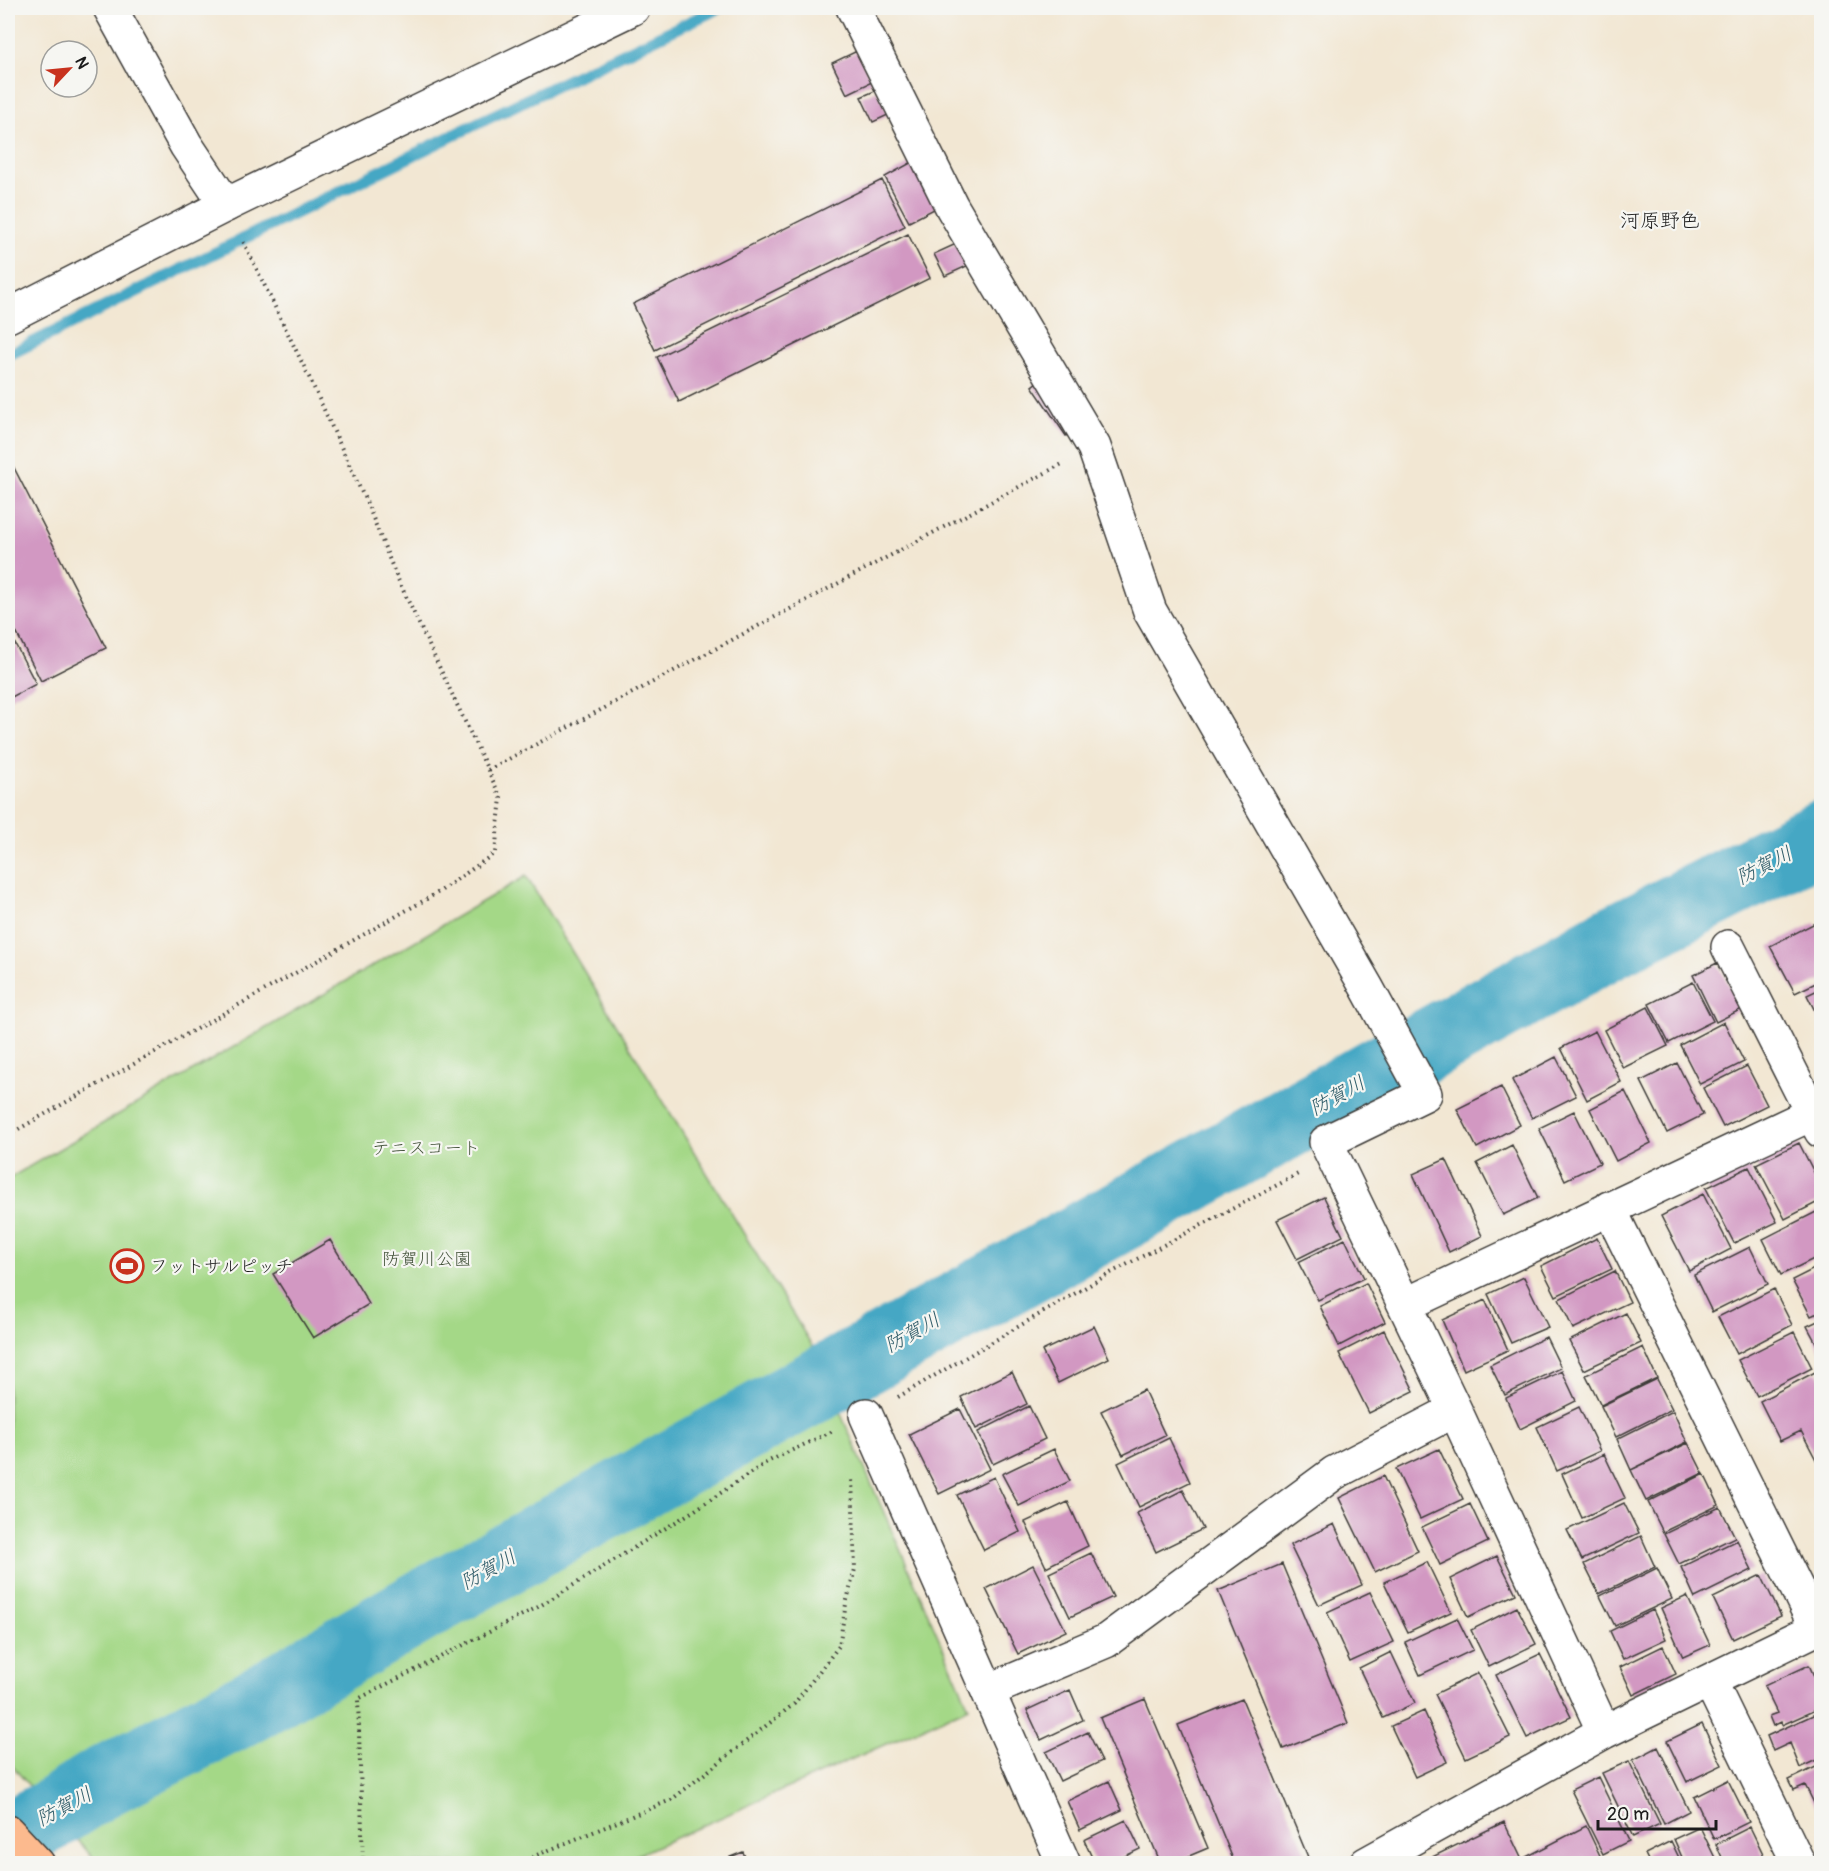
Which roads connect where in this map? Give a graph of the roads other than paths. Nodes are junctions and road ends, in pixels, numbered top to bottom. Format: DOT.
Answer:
graph roads {
  1 [pos="110,8"];
  2 [pos="633,8"];
  3 [pos="853,8"];
  4 [pos="226,205"];
  5 [pos="8,316"];
  6 [pos="1728,947"];
  7 [pos="1818,1118"];
  8 [pos="1609,1208"];
  9 [pos="1405,1305"];
  10 [pos="1455,1410"];
  11 [pos="867,1415"];
  12 [pos="1819,1628"];
  13 [pos="1710,1681"];
  14 [pos="988,1691"];
  15 [pos="1604,1732"];
  16 [pos="8,1832"];
  17 [pos="38,1863"];
  18 [pos="1064,1863"];
  19 [pos="1366,1863"];
  20 [pos="1799,1863"];
  1 -- 4 [label="street"];
  2 -- 4 [label="street"];
  3 -- 9 [label="street"];
  4 -- 5 [label="street"];
  6 -- 7 [label="street"];
  7 -- 8 [label="street"];
  8 -- 9 [label="street"];
  8 -- 12 [label="street"];
  9 -- 10 [label="street"];
  10 -- 14 [label="street"];
  10 -- 15 [label="street"];
  11 -- 14 [label="street"];
  12 -- 13 [label="street"];
  13 -- 15 [label="street"];
  13 -- 20 [label="street"];
  14 -- 18 [label="street"];
  15 -- 19 [label="street"];
  16 -- 17 [label="highway"];
}
